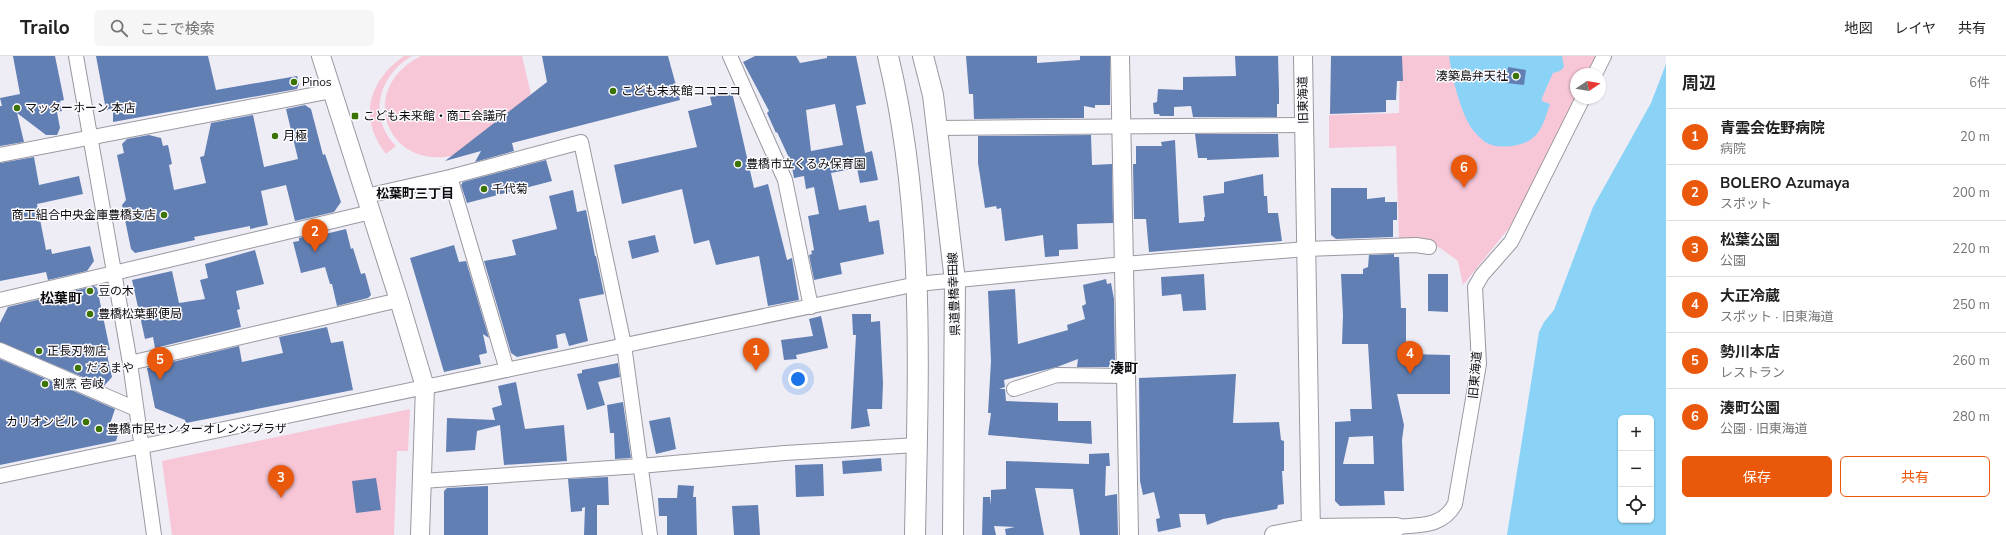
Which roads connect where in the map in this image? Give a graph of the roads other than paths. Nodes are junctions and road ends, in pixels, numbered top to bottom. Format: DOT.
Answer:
graph roads {
  1 [pos="76,56"];
  2 [pos="321,56"];
  3 [pos="730,56"];
  4 [pos="888,56"];
  5 [pos="923,56"];
  6 [pos="1120,56"];
  7 [pos="1303,56"];
  8 [pos="1604,56"];
  9 [pos="1598,68"];
  10 [pos="332,91"];
  11 [pos="1580,104"];
  12 [pos="1304,125"];
  13 [pos="1122,126"];
  14 [pos="937,128"];
  15 [pos="90,138"];
  16 [pos="0,155"];
  17 [pos="450,177"];
  18 [pos="368,204"];
  19 [pos="1428,247"];
  20 [pos="1306,249"];
  21 [pos="1124,264"];
  22 [pos="114,273"];
  23 [pos="956,281"];
  24 [pos="917,284"];
  25 [pos="0,300"];
  26 [pos="399,300"];
  27 [pos="811,307"];
  28 [pos="624,345"];
  29 [pos="0,350"];
  30 [pos="130,363"];
  31 [pos="507,370"];
  32 [pos="1126,376"];
  33 [pos="425,387"];
  34 [pos="1014,389"];
  35 [pos="136,409"];
  36 [pos="917,445"];
  37 [pos="142,448"];
  38 [pos="640,466"];
  39 [pos="0,476"];
  40 [pos="422,481"];
  41 [pos="1397,527"];
  42 [pos="1311,532"];
  43 [pos="154,535"];
  44 [pos="420,535"];
  45 [pos="650,535"];
  46 [pos="915,535"];
  47 [pos="953,535"];
  48 [pos="1129,535"];
  49 [pos="1274,535"];
  1 -- 15 [label="street"];
  2 -- 10 [label="street"];
  3 -- 27 [label="street"];
  4 -- 24 [label="main road"];
  5 -- 14 [label="main road, 県道豊橋幸田線"];
  6 -- 13 [label="street"];
  7 -- 12 [label="street, 旧東海道"];
  8 -- 9 [label="street"];
  10 -- 15 [label="street"];
  10 -- 18 [label="street"];
  11 -- 41 [label="street, 旧東海道"];
  12 -- 13 [label="street"];
  12 -- 20 [label="street, 旧東海道"];
  13 -- 14 [label="street"];
  13 -- 21 [label="street"];
  14 -- 23 [label="main road, 県道豊橋幸田線"];
  15 -- 16 [label="street"];
  15 -- 22 [label="street"];
  17 -- 18 [label="street"];
  17 -- 28 [label="street"];
  17 -- 31 [label="street"];
  18 -- 22 [label="street"];
  18 -- 26 [label="street"];
  19 -- 20 [label="street"];
  20 -- 21 [label="street"];
  20 -- 42 [label="street, 旧東海道"];
  21 -- 23 [label="street"];
  21 -- 32 [label="street"];
  22 -- 25 [label="street"];
  22 -- 30 [label="street"];
  23 -- 24 [label="street"];
  23 -- 47 [label="main road, 県道豊橋幸田線"];
  24 -- 27 [label="street"];
  24 -- 36 [label="main road"];
  26 -- 30 [label="street"];
  26 -- 33 [label="street"];
  27 -- 28 [label="street"];
  28 -- 31 [label="street"];
  28 -- 38 [label="street"];
  29 -- 35 [label="street"];
  30 -- 35 [label="street"];
  31 -- 33 [label="street"];
  32 -- 34 [label="street"];
  32 -- 48 [label="street"];
  33 -- 37 [label="street"];
  33 -- 40 [label="street"];
  35 -- 37 [label="street"];
  36 -- 38 [label="street"];
  36 -- 46 [label="main road"];
  37 -- 39 [label="street"];
  37 -- 43 [label="street"];
  38 -- 40 [label="street"];
  38 -- 45 [label="street"];
  40 -- 44 [label="street"];
  41 -- 42 [label="street, 旧東海道"];
  42 -- 49 [label="street, 旧東海道"];
}
